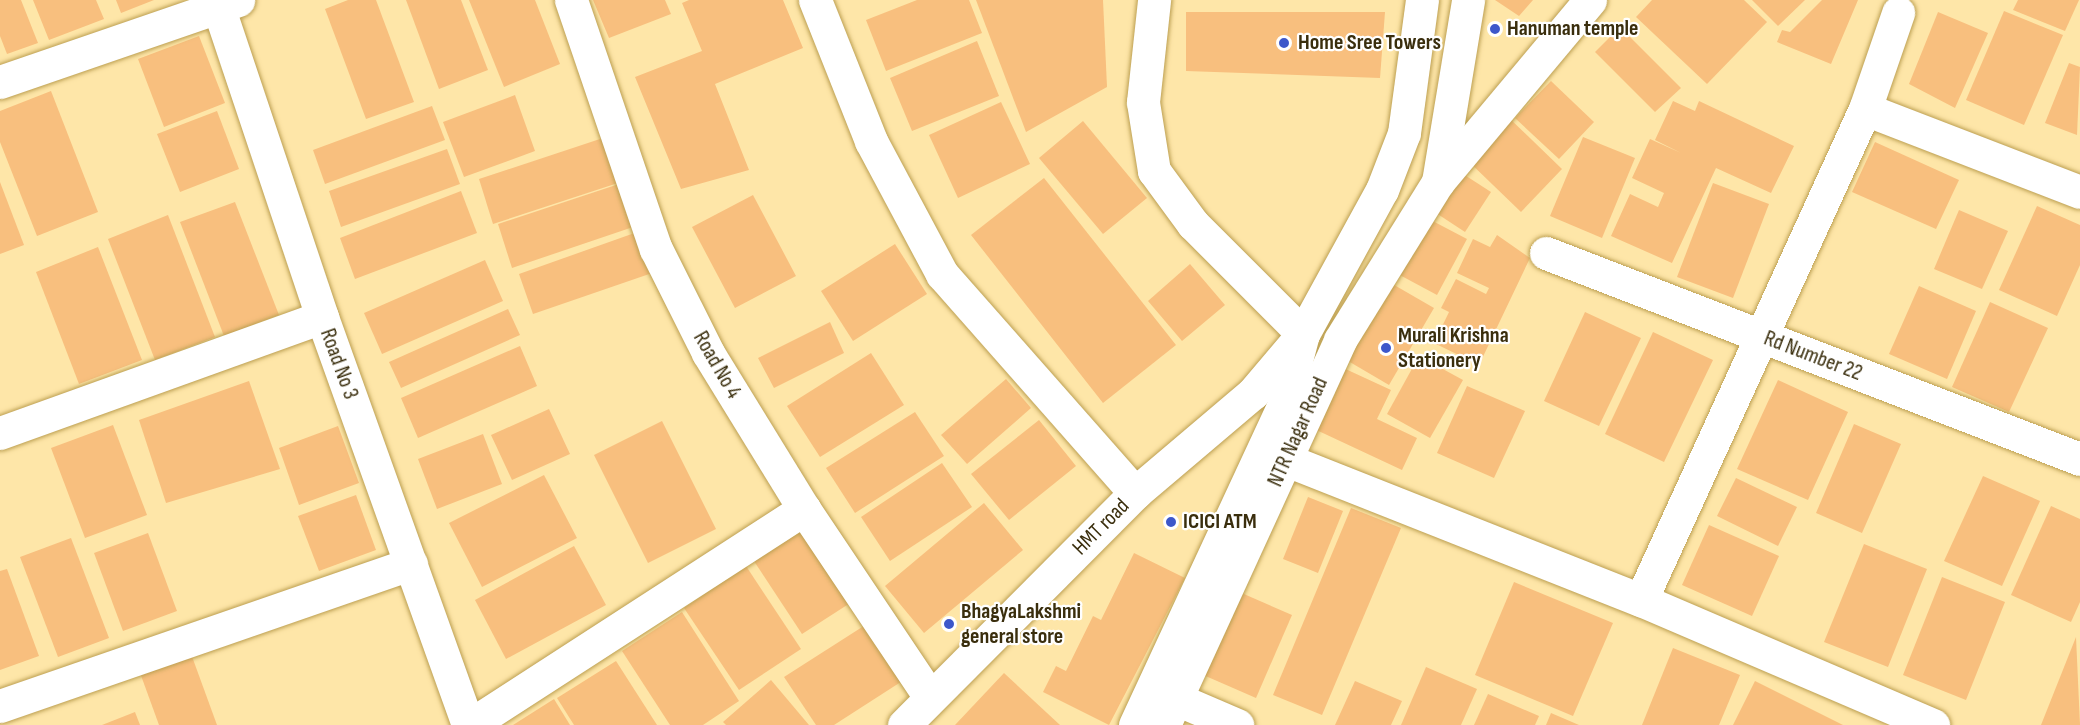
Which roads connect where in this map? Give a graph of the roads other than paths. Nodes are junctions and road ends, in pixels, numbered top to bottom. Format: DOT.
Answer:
graph roads {
  1 [pos="571,0"];
  2 [pos="815,0"];
  3 [pos="1155,0"];
  4 [pos="1422,0"];
  5 [pos="1468,0"];
  6 [pos="1590,0"];
  7 [pos="224,2"];
  8 [pos="1898,13"];
  9 [pos="0,82"];
  10 [pos="1865,109"];
  11 [pos="1438,182"];
  12 [pos="2080,192"];
  13 [pos="1546,253"];
  14 [pos="322,317"];
  15 [pos="1303,334"];
  16 [pos="1764,337"];
  17 [pos="0,433"];
  18 [pos="1284,459"];
  19 [pos="2080,459"];
  20 [pos="1136,493"];
  21 [pos="804,509"];
  22 [pos="411,564"];
  23 [pos="1641,600"];
  24 [pos="930,697"];
  25 [pos="0,706"];
  26 [pos="1169,712"];
  27 [pos="469,725"];
  28 [pos="904,725"];
  29 [pos="1135,725"];
  30 [pos="1237,725"];
  31 [pos="1933,725"];
  1 -- 21 [label="street, Road No 4"];
  2 -- 20 [label="street"];
  3 -- 15 [label="street"];
  4 -- 15 [label="street"];
  5 -- 11 [label="street"];
  6 -- 11 [label="street"];
  7 -- 9 [label="street"];
  7 -- 14 [label="street, Road No 3"];
  8 -- 10 [label="street"];
  10 -- 12 [label="street"];
  10 -- 16 [label="street"];
  11 -- 18 [label="street, NTR Nagar Road"];
  13 -- 16 [label="street, Rd Number 22"];
  14 -- 17 [label="street"];
  14 -- 22 [label="street, Road No 3"];
  15 -- 20 [label="street, HMT road"];
  15 -- 29 [label="street, NTR Nagar Road"];
  16 -- 19 [label="street, Rd Number 22"];
  16 -- 23 [label="street"];
  18 -- 23 [label="street"];
  18 -- 26 [label="street, NTR Nagar Road"];
  20 -- 24 [label="street, HMT road"];
  21 -- 24 [label="street, Road No 4"];
  21 -- 27 [label="street"];
  22 -- 25 [label="street"];
  22 -- 27 [label="street, Road No 3"];
  23 -- 31 [label="street"];
  24 -- 28 [label="street, HMT road"];
  26 -- 30 [label="street"];
}
